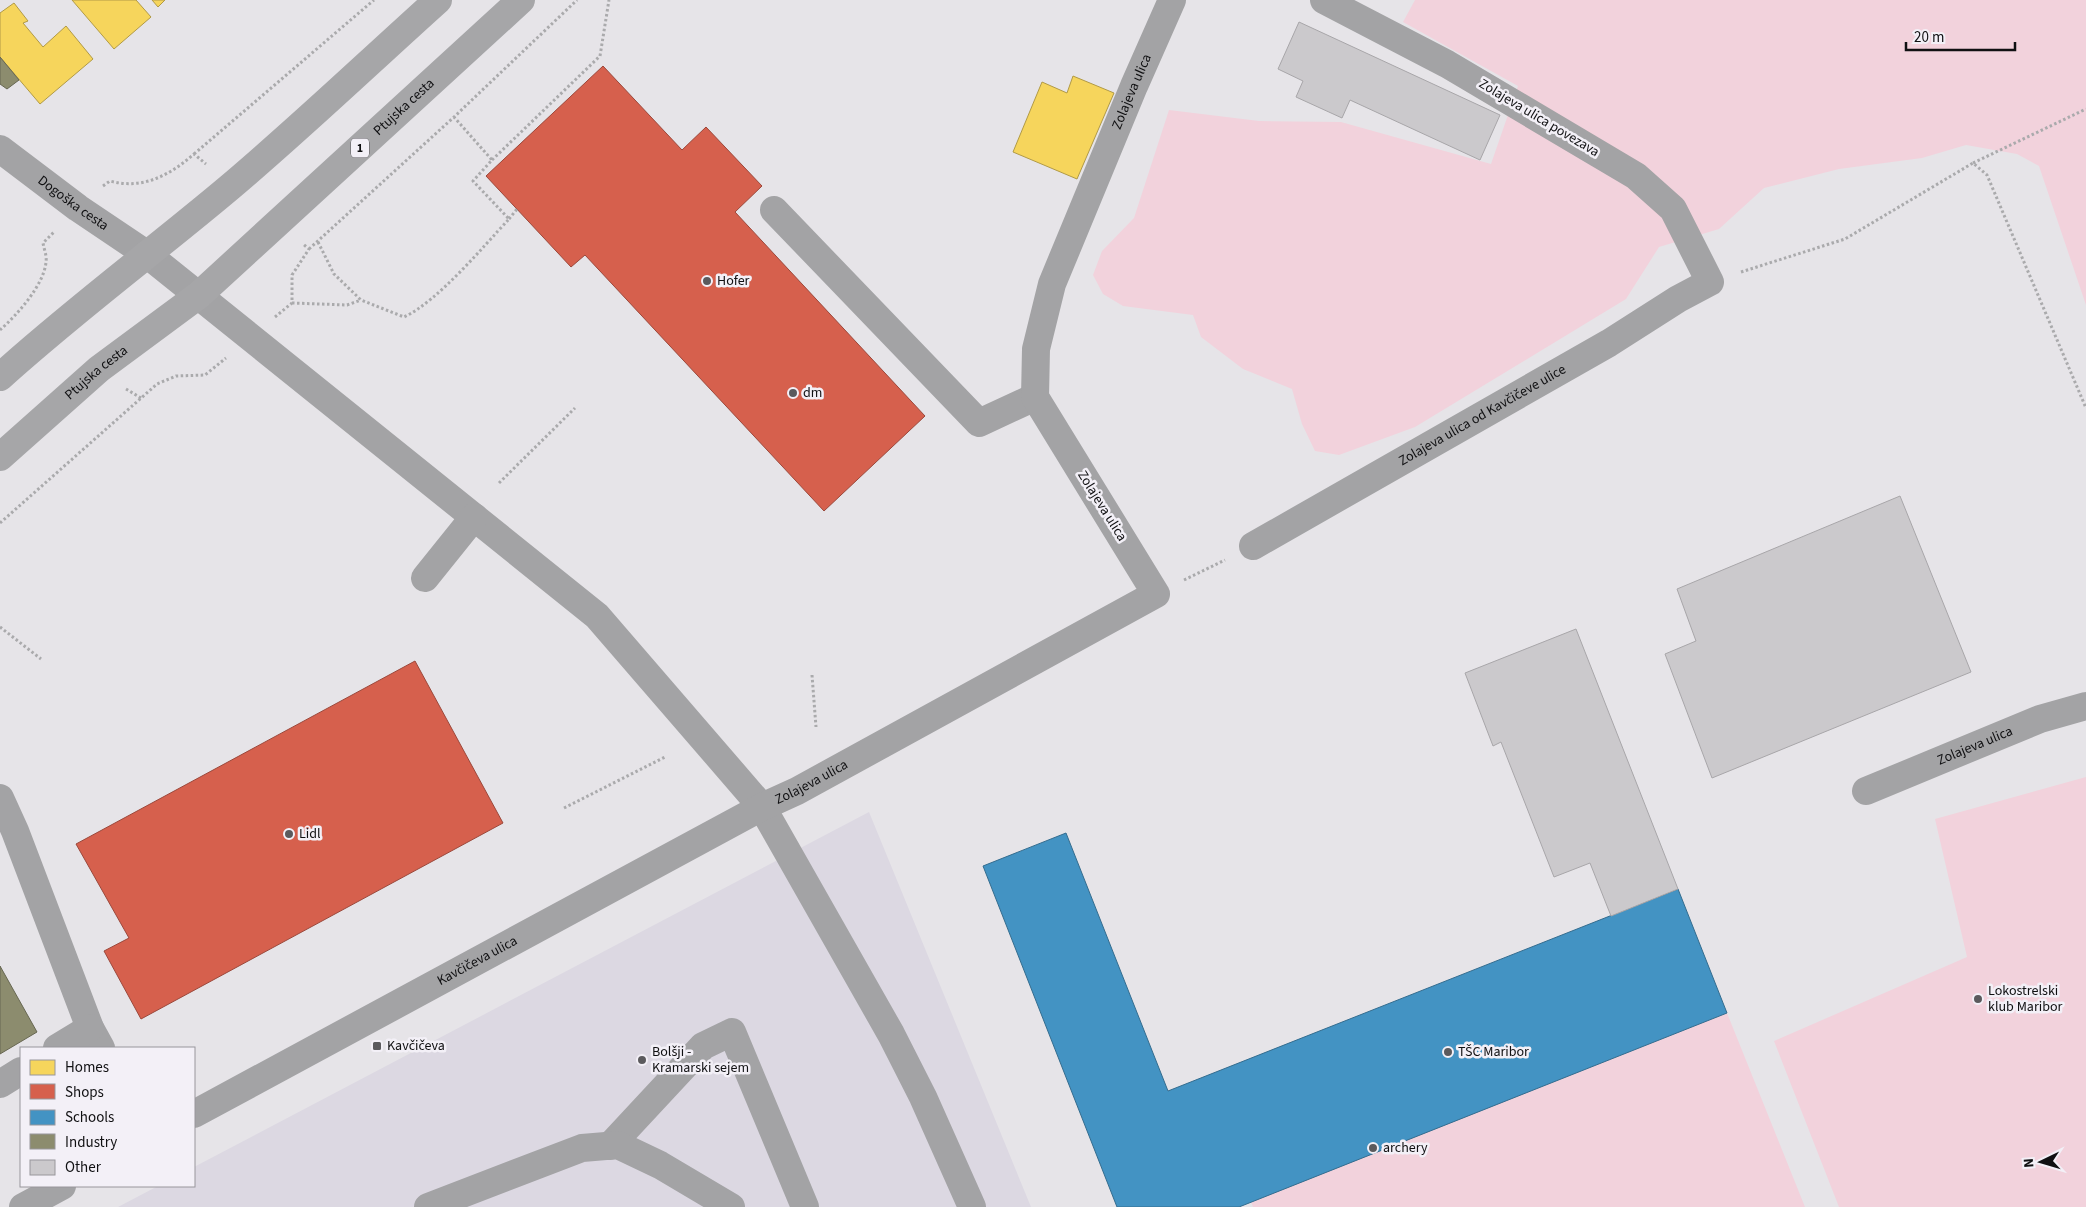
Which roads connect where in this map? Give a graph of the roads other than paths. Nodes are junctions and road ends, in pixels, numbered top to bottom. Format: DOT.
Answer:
graph roads {
  1 [pos="438,0"];
  2 [pos="521,0"];
  3 [pos="1172,0"];
  4 [pos="1324,0"];
  5 [pos="0,149"];
  6 [pos="774,210"];
  7 [pos="148,255"];
  8 [pos="1710,282"];
  9 [pos="199,295"];
  10 [pos="0,377"];
  11 [pos="1034,397"];
  12 [pos="0,457"];
  13 [pos="474,517"];
  14 [pos="1253,546"];
  15 [pos="424,578"];
  16 [pos="2086,706"];
  17 [pos="1866,791"];
  18 [pos="0,798"];
  19 [pos="762,807"];
  20 [pos="96,1038"];
  21 [pos="61,1047"];
  22 [pos="20,1072"];
  23 [pos="0,1084"];
  24 [pos="195,1113"];
  25 [pos="610,1146"];
  26 [pos="60,1187"];
  27 [pos="23,1207"];
  28 [pos="428,1207"];
  29 [pos="732,1207"];
  30 [pos="805,1207"];
  31 [pos="972,1207"];
  1 -- 7 [label="main road"];
  2 -- 9 [label="main road, Ptujska cesta / 1"];
  3 -- 11 [label="street, Zolajeva ulica"];
  4 -- 8 [label="street, Zolajeva ulica povezava"];
  5 -- 7 [label="street, Dogoška cesta"];
  6 -- 11 [label="street"];
  7 -- 9 [label="street"];
  7 -- 10 [label="main road"];
  8 -- 14 [label="street, Zolajeva ulica od Kavčičeve ulice"];
  9 -- 12 [label="main road, Ptujska cesta / 1"];
  9 -- 13 [label="street, Zolajeva ulica"];
  11 -- 19 [label="street, Zolajeva ulica"];
  13 -- 15 [label="street"];
  13 -- 19 [label="street, Zolajeva ulica"];
  16 -- 17 [label="street, Zolajeva ulica"];
  18 -- 20 [label="street"];
  19 -- 24 [label="street, Kavčičeva ulica"];
  19 -- 31 [label="street, Zolajeva ulica"];
  20 -- 21 [label="street"];
  22 -- 23 [label="street"];
  25 -- 28 [label="street"];
  25 -- 29 [label="street"];
  25 -- 30 [label="street"];
  26 -- 27 [label="street"];
}
